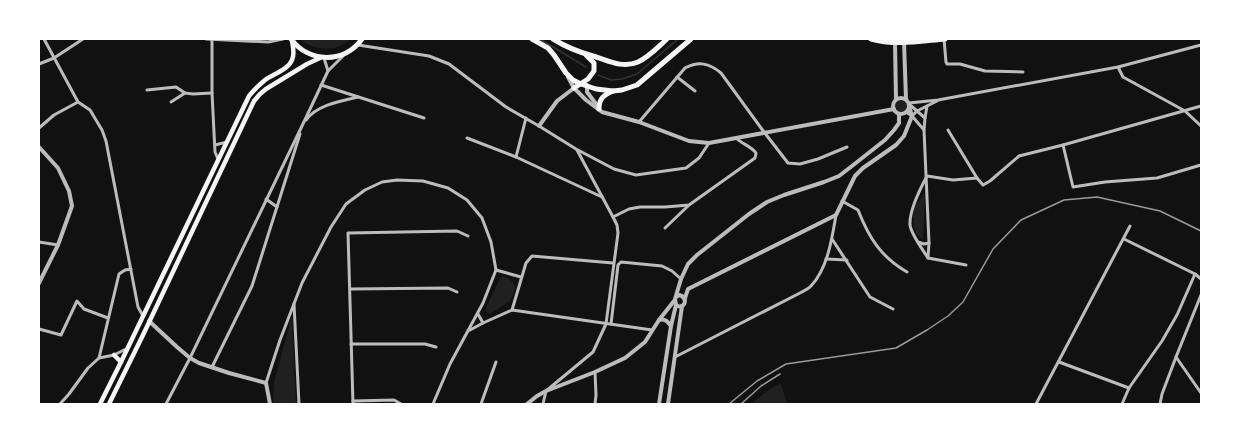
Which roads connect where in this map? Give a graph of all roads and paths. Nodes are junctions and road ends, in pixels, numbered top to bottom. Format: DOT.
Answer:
graph roads {
  1 [pos="44,39"];
  2 [pos="83,39"];
  3 [pos="206,39"];
  4 [pos="283,39"];
  5 [pos="362,39"];
  6 [pos="532,39"];
  7 [pos="553,39"];
  8 [pos="667,39"];
  9 [pos="691,39"];
  10 [pos="872,39"];
  11 [pos="944,39"];
  12 [pos="212,40"];
  13 [pos="291,40"];
  14 [pos="895,41"];
  15 [pos="904,41"];
  16 [pos="358,45"];
  17 [pos="1201,45"];
  18 [pos="344,54"];
  19 [pos="586,55"];
  20 [pos="54,58"];
  21 [pos="322,58"];
  22 [pos="39,64"];
  23 [pos="1118,67"];
  24 [pos="328,71"];
  25 [pos="1023,72"];
  26 [pos="566,73"];
  27 [pos="677,77"];
  28 [pos="588,79"];
  29 [pos="321,84"];
  30 [pos="581,84"];
  31 [pos="586,85"];
  32 [pos="574,88"];
  33 [pos="148,90"];
  34 [pos="613,91"];
  35 [pos="695,91"];
  36 [pos="185,93"];
  37 [pos="212,93"];
  38 [pos="358,97"];
  39 [pos="896,100"];
  40 [pos="938,100"];
  41 [pos="78,102"];
  42 [pos="171,102"];
  43 [pos="908,103"];
  44 [pos="928,106"];
  45 [pos="1201,106"];
  46 [pos="894,109"];
  47 [pos="601,110"];
  48 [pos="917,111"];
  49 [pos="1185,111"];
  50 [pos="906,112"];
  51 [pos="899,114"];
  52 [pos="912,116"];
  53 [pos="424,118"];
  54 [pos="526,118"];
  55 [pos="925,118"];
  56 [pos="639,122"];
  57 [pos="302,126"];
  58 [pos="539,126"];
  59 [pos="1201,126"];
  60 [pos="39,128"];
  61 [pos="924,130"];
  62 [pos="948,130"];
  63 [pos="764,132"];
  64 [pos="467,138"];
  65 [pos="736,138"];
  66 [pos="228,141"];
  67 [pos="709,143"];
  68 [pos="215,145"];
  69 [pos="1063,145"];
  70 [pos="39,147"];
  71 [pos="847,147"];
  72 [pos="576,149"];
  73 [pos="516,157"];
  74 [pos="218,159"];
  75 [pos="1201,165"];
  76 [pos="927,176"];
  77 [pos="977,178"];
  78 [pos="602,197"];
  79 [pos="266,199"];
  80 [pos="842,201"];
  81 [pos="689,205"];
  82 [pos="277,207"];
  83 [pos="836,215"];
  84 [pos="613,217"];
  85 [pos="1130,226"];
  86 [pos="665,228"];
  87 [pos="468,236"];
  88 [pos="1124,238"];
  89 [pos="832,239"];
  90 [pos="916,241"];
  91 [pos="39,242"];
  92 [pos="929,243"];
  93 [pos="58,245"];
  94 [pos="928,258"];
  95 [pos="826,259"];
  96 [pos="847,260"];
  97 [pos="614,263"];
  98 [pos="966,265"];
  99 [pos="131,268"];
  100 [pos="496,270"];
  101 [pos="907,272"];
  102 [pos="1195,274"];
  103 [pos="522,277"];
  104 [pos="681,279"];
  105 [pos="1201,279"];
  106 [pos="39,283"];
  107 [pos="350,289"];
  108 [pos="688,289"];
  109 [pos="457,292"];
  110 [pos="1201,295"];
  111 [pos="685,298"];
  112 [pos="294,302"];
  113 [pos="675,302"];
  114 [pos="682,306"];
  115 [pos="893,309"];
  116 [pos="512,310"];
  117 [pos="478,314"];
  118 [pos="143,316"];
  119 [pos="108,318"];
  120 [pos="659,320"];
  121 [pos="149,321"];
  122 [pos="483,323"];
  123 [pos="606,324"];
  124 [pos="611,324"];
  125 [pos="671,326"];
  126 [pos="39,329"];
  127 [pos="652,330"];
  128 [pos="468,331"];
  129 [pos="351,344"];
  130 [pos="436,347"];
  131 [pos="127,349"];
  132 [pos="114,355"];
  133 [pos="675,357"];
  134 [pos="1176,357"];
  135 [pos="99,358"];
  136 [pos="190,358"];
  137 [pos="121,362"];
  138 [pos="496,362"];
  139 [pos="1059,362"];
  140 [pos="212,367"];
  141 [pos="595,372"];
  142 [pos="266,383"];
  143 [pos="1129,388"];
  144 [pos="546,391"];
  145 [pos="1201,393"];
  146 [pos="536,396"];
  147 [pos="353,403"];
  148 [pos="528,403"];
  149 [pos="543,403"];
  150 [pos="60,404"];
  151 [pos="100,404"];
  152 [pos="109,404"];
  153 [pos="166,404"];
  154 [pos="270,404"];
  155 [pos="299,404"];
  156 [pos="401,404"];
  157 [pos="433,404"];
  158 [pos="481,404"];
  159 [pos="595,404"];
  160 [pos="659,404"];
  161 [pos="668,404"];
  162 [pos="1036,404"];
  163 [pos="1122,404"];
  164 [pos="1160,404"];
  1 -- 20 [label="street"];
  2 -- 20 [label="street"];
  3 -- 12 [label="street"];
  4 -- 12 [label="street"];
  5 -- 16 [label="main road"];
  6 -- 26 [label="main road"];
  7 -- 19 [label="main road"];
  8 -- 19 [label="main road"];
  9 -- 34 [label="main road"];
  10 -- 14 [label="main road"];
  11 -- 15 [label="main road"];
  11 -- 25 [label="street"];
  12 -- 37 [label="street"];
  13 -- 21 [label="main road"];
  13 -- 66 [label="main road"];
  14 -- 15 [label="main road"];
  14 -- 39 [label="street"];
  15 -- 43 [label="street"];
  16 -- 18 [label="main road"];
  16 -- 54 [label="street"];
  17 -- 23 [label="street"];
  18 -- 21 [label="main road"];
  18 -- 24 [label="street"];
  19 -- 28 [label="main road"];
  20 -- 22 [label="street"];
  20 -- 41 [label="street"];
  21 -- 24 [label="street"];
  21 -- 121 [label="main road"];
  23 -- 40 [label="street"];
  23 -- 49 [label="street"];
  24 -- 29 [label="street"];
  26 -- 30 [label="main road"];
  26 -- 32 [label="street"];
  27 -- 35 [label="street"];
  27 -- 56 [label="street"];
  27 -- 63 [label="street"];
  28 -- 30 [label="main road"];
  28 -- 31 [label="main road"];
  29 -- 38 [label="street"];
  29 -- 57 [label="street"];
  30 -- 31 [label="main road"];
  30 -- 32 [label="main road"];
  31 -- 34 [label="main road"];
  31 -- 47 [label="street"];
  32 -- 47 [label="street"];
  32 -- 58 [label="street"];
  33 -- 36 [label="street"];
  34 -- 47 [label="main road"];
  36 -- 37 [label="street"];
  36 -- 42 [label="street"];
  37 -- 68 [label="street"];
  38 -- 53 [label="street"];
  38 -- 57 [label="street"];
  39 -- 43 [label="street"];
  39 -- 46 [label="street"];
  40 -- 43 [label="street"];
  40 -- 44 [label="street"];
  41 -- 60 [label="street"];
  41 -- 99 [label="street"];
  43 -- 48 [label="street"];
  43 -- 50 [label="street"];
  43 -- 52 [label="street"];
  44 -- 48 [label="street"];
  44 -- 55 [label="street"];
  45 -- 49 [label="street"];
  46 -- 51 [label="street"];
  46 -- 63 [label="street"];
  47 -- 56 [label="street"];
  48 -- 52 [label="street"];
  48 -- 55 [label="street"];
  49 -- 59 [label="street"];
  49 -- 69 [label="street"];
  50 -- 51 [label="street"];
  50 -- 52 [label="street"];
  51 -- 104 [label="street"];
  52 -- 61 [label="street"];
  52 -- 80 [label="street"];
  54 -- 58 [label="street"];
  54 -- 73 [label="street"];
  55 -- 61 [label="street"];
  56 -- 67 [label="street"];
  57 -- 79 [label="street"];
  57 -- 82 [label="street"];
  58 -- 72 [label="street"];
  61 -- 76 [label="street"];
  62 -- 77 [label="street"];
  63 -- 65 [label="street"];
  63 -- 71 [label="street"];
  64 -- 73 [label="street"];
  65 -- 67 [label="street"];
  65 -- 81 [label="street"];
  66 -- 68 [label="street"];
  66 -- 74 [label="main road"];
  67 -- 72 [label="street"];
  68 -- 74 [label="street"];
  69 -- 75 [label="street"];
  69 -- 77 [label="street"];
  70 -- 93 [label="street"];
  72 -- 78 [label="street"];
  73 -- 78 [label="street"];
  74 -- 118 [label="main road"];
  76 -- 77 [label="street"];
  76 -- 90 [label="street"];
  76 -- 92 [label="street"];
  78 -- 84 [label="street"];
  79 -- 82 [label="street"];
  79 -- 136 [label="street"];
  80 -- 83 [label="street"];
  80 -- 101 [label="street"];
  81 -- 84 [label="street"];
  81 -- 86 [label="street"];
  82 -- 140 [label="street"];
  83 -- 89 [label="street"];
  83 -- 108 [label="street"];
  84 -- 97 [label="street"];
  85 -- 88 [label="street"];
  87 -- 107 [label="street"];
  88 -- 102 [label="street"];
  88 -- 139 [label="street"];
  89 -- 95 [label="street"];
  89 -- 96 [label="street"];
  90 -- 92 [label="street"];
  90 -- 94 [label="street"];
  91 -- 93 [label="street"];
  92 -- 94 [label="street"];
  93 -- 106 [label="street"];
  94 -- 98 [label="street"];
  95 -- 96 [label="street"];
  95 -- 133 [label="street"];
  96 -- 115 [label="street"];
  97 -- 103 [label="street"];
  97 -- 123 [label="street"];
  99 -- 118 [label="street"];
  99 -- 119 [label="street"];
  100 -- 103 [label="street"];
  100 -- 112 [label="street"];
  100 -- 117 [label="street"];
  102 -- 105 [label="street"];
  102 -- 143 [label="street"];
  103 -- 116 [label="street"];
  104 -- 108 [label="street"];
  104 -- 113 [label="street"];
  104 -- 124 [label="street"];
  107 -- 109 [label="street"];
  107 -- 129 [label="street"];
  108 -- 111 [label="street"];
  110 -- 134 [label="street"];
  111 -- 113 [label="street"];
  111 -- 114 [label="street"];
  112 -- 142 [label="street"];
  112 -- 155 [label="street"];
  113 -- 114 [label="street"];
  113 -- 120 [label="street"];
  113 -- 125 [label="street"];
  114 -- 133 [label="street"];
  116 -- 122 [label="street"];
  116 -- 123 [label="street"];
  117 -- 122 [label="street"];
  117 -- 128 [label="street"];
  118 -- 121 [label="main road"];
  118 -- 131 [label="main road"];
  119 -- 126 [label="street"];
  119 -- 135 [label="street"];
  120 -- 125 [label="street"];
  120 -- 127 [label="street"];
  121 -- 136 [label="street"];
  121 -- 152 [label="main road"];
  122 -- 128 [label="street"];
  123 -- 124 [label="street"];
  123 -- 144 [label="street"];
  124 -- 127 [label="street"];
  125 -- 160 [label="street"];
  127 -- 141 [label="street"];
  128 -- 157 [label="street"];
  129 -- 130 [label="street"];
  129 -- 147 [label="street"];
  131 -- 132 [label="street"];
  131 -- 137 [label="main road"];
  132 -- 135 [label="street"];
  132 -- 137 [label="main road"];
  133 -- 161 [label="street"];
  134 -- 145 [label="street"];
  134 -- 164 [label="street"];
  135 -- 150 [label="street"];
  136 -- 140 [label="street"];
  136 -- 153 [label="street"];
  137 -- 151 [label="main road"];
  138 -- 158 [label="street"];
  139 -- 143 [label="street"];
  139 -- 162 [label="street"];
  140 -- 142 [label="street"];
  141 -- 144 [label="street"];
  141 -- 159 [label="street"];
  142 -- 154 [label="street"];
  143 -- 163 [label="street"];
  144 -- 146 [label="street"];
  144 -- 149 [label="street"];
  146 -- 148 [label="street"];
  146 -- 149 [label="street"];
  147 -- 156 [label="street"];
}
